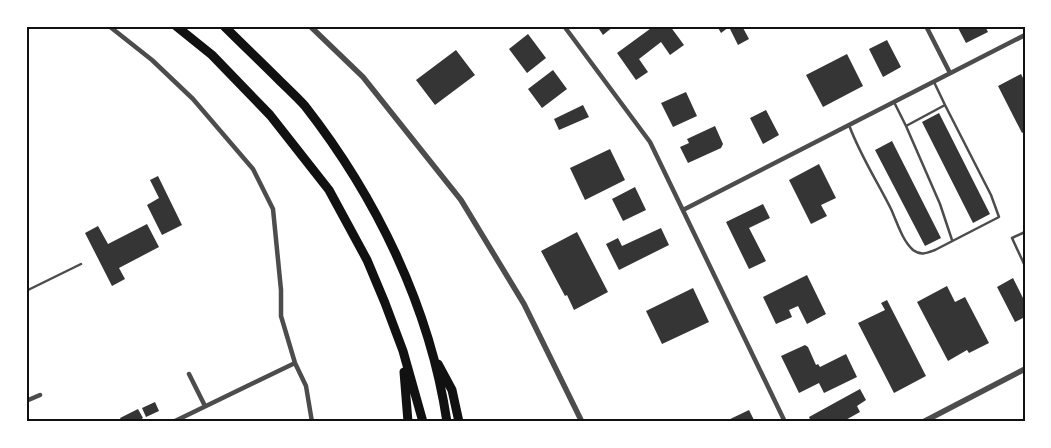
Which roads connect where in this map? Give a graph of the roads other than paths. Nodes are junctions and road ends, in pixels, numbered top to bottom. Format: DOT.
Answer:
graph roads {
  1 [pos="109,26"];
  2 [pos="224,26"];
  3 [pos="310,26"];
  4 [pos="564,26"];
  5 [pos="926,26"];
  6 [pos="179,27"];
  7 [pos="1025,35"];
  8 [pos="950,73"];
  9 [pos="934,81"];
  10 [pos="894,102"];
  11 [pos="945,105"];
  12 [pos="849,125"];
  13 [pos="906,126"];
  14 [pos="683,210"];
  15 [pos="1025,232"];
  16 [pos="952,241"];
  17 [pos="81,264"];
  18 [pos="1025,266"];
  19 [pos="26,291"];
  20 [pos="403,352"];
  21 [pos="432,354"];
  22 [pos="295,363"];
  23 [pos="1025,369"];
  24 [pos="189,374"];
  25 [pos="40,395"];
  26 [pos="26,401"];
  27 [pos="205,406"];
  28 [pos="172,422"];
  29 [pos="312,422"];
  30 [pos="408,422"];
  31 [pos="423,422"];
  32 [pos="446,422"];
  33 [pos="459,422"];
  34 [pos="582,422"];
  35 [pos="785,422"];
  36 [pos="923,422"];
  1 -- 22 [label="street"];
  2 -- 21 [label="highway"];
  3 -- 34 [label="street"];
  4 -- 14 [label="street"];
  5 -- 8 [label="street"];
  6 -- 20 [label="highway"];
  7 -- 8 [label="street"];
  8 -- 9 [label="street"];
  9 -- 10 [label="street"];
  9 -- 11 [label="lane"];
  10 -- 12 [label="street"];
  10 -- 13 [label="lane"];
  11 -- 13 [label="lane"];
  11 -- 16 [label="lane"];
  12 -- 14 [label="street"];
  12 -- 16 [label="lane"];
  13 -- 16 [label="lane"];
  14 -- 35 [label="street"];
  15 -- 18 [label="lane"];
  17 -- 19 [label="lane"];
  20 -- 30 [label="highway"];
  20 -- 31 [label="highway"];
  21 -- 32 [label="highway"];
  21 -- 33 [label="highway"];
  22 -- 27 [label="street"];
  22 -- 29 [label="street"];
  23 -- 36 [label="street"];
  24 -- 27 [label="street"];
  25 -- 26 [label="street"];
  27 -- 28 [label="street"];
}
